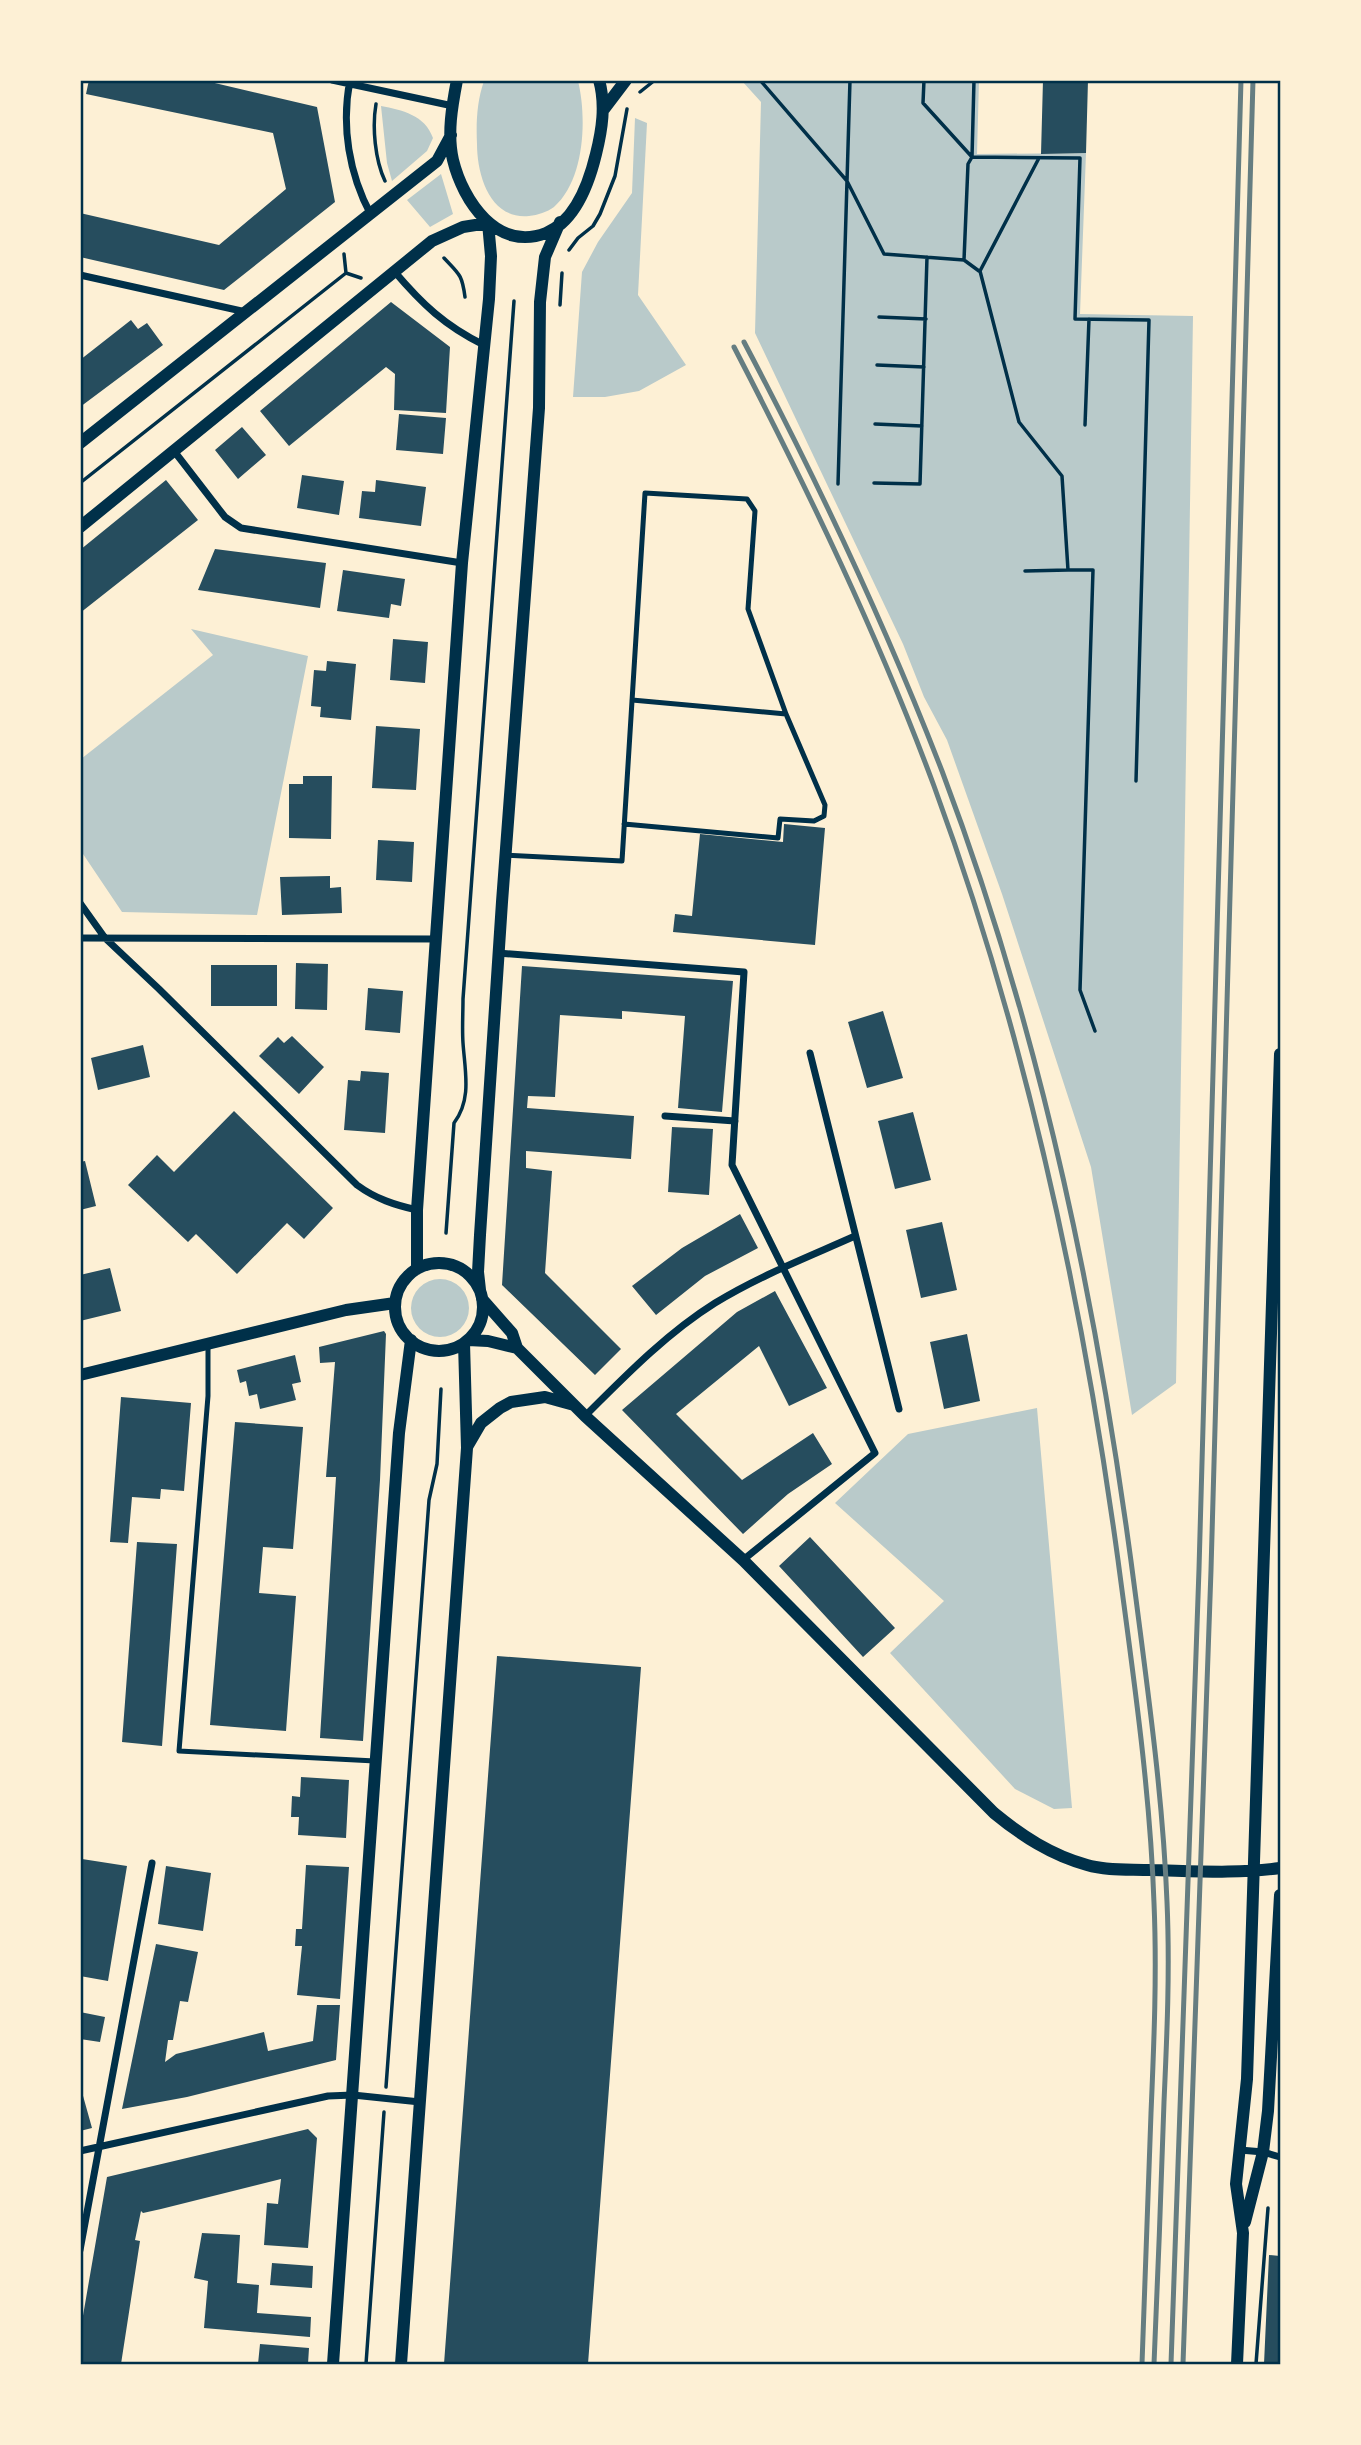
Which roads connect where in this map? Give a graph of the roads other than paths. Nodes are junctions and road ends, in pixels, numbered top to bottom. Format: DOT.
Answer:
graph roads {
  1 [pos="332,80"];
  2 [pos="457,80"];
  3 [pos="599,80"];
  4 [pos="626,80"];
  5 [pos="349,82"];
  6 [pos="453,106"];
  7 [pos="604,109"];
  8 [pos="451,135"];
  9 [pos="371,215"];
  10 [pos="561,222"];
  11 [pos="488,223"];
  12 [pos="394,271"];
  13 [pos="80,275"];
  14 [pos="247,312"];
  15 [pos="485,346"];
  16 [pos="80,443"];
  17 [pos="174,451"];
  18 [pos="80,527"];
  19 [pos="462,562"];
  20 [pos="632,700"];
  21 [pos="786,714"];
  22 [pos="624,824"];
  23 [pos="505,855"];
  24 [pos="80,903"];
  25 [pos="80,938"];
  26 [pos="105,938"];
  27 [pos="437,939"];
  28 [pos="498,953"];
  29 [pos="810,1053"];
  30 [pos="1280,1054"];
  31 [pos="665,1116"];
  32 [pos="734,1121"];
  33 [pos="417,1210"];
  34 [pos="855,1236"];
  35 [pos="783,1268"];
  36 [pos="417,1269"];
  37 [pos="481,1295"];
  38 [pos="395,1303"];
  39 [pos="411,1340"];
  40 [pos="466,1342"];
  41 [pos="208,1344"];
  42 [pos="517,1348"];
  43 [pos="80,1375"];
  44 [pos="575,1405"];
  45 [pos="899,1409"];
  46 [pos="585,1416"];
  47 [pos="467,1448"];
  48 [pos="743,1560"];
  49 [pos="374,1761"];
  50 [pos="152,1863"];
  51 [pos="1280,1868"];
  52 [pos="1254,1872"];
  53 [pos="1280,1895"];
  54 [pos="353,2095"];
  55 [pos="420,2102"];
  56 [pos="98,2147"];
  57 [pos="1240,2150"];
  58 [pos="80,2151"];
  59 [pos="1263,2152"];
  60 [pos="1280,2157"];
  61 [pos="1242,2233"];
  62 [pos="80,2250"];
  63 [pos="1238,2362"];
  64 [pos="333,2364"];
  65 [pos="401,2364"];
  1 -- 5 [label="street"];
  2 -- 6 [label="street"];
  3 -- 7 [label="street"];
  4 -- 7 [label="street"];
  5 -- 6 [label="street"];
  5 -- 9 [label="street"];
  6 -- 8 [label="street"];
  7 -- 10 [label="street"];
  8 -- 9 [label="street"];
  8 -- 11 [label="street"];
  9 -- 14 [label="street"];
  10 -- 11 [label="street"];
  10 -- 23 [label="street"];
  11 -- 12 [label="street"];
  11 -- 15 [label="street"];
  12 -- 15 [label="street"];
  12 -- 17 [label="street"];
  13 -- 14 [label="street"];
  14 -- 16 [label="street"];
  15 -- 19 [label="street"];
  17 -- 18 [label="street"];
  17 -- 19 [label="street"];
  19 -- 27 [label="street"];
  20 -- 21 [label="lane"];
  20 -- 21 [label="lane"];
  20 -- 22 [label="lane"];
  21 -- 22 [label="lane"];
  22 -- 23 [label="lane"];
  23 -- 28 [label="street"];
  24 -- 26 [label="street"];
  25 -- 26 [label="street"];
  26 -- 27 [label="street"];
  26 -- 33 [label="street"];
  27 -- 33 [label="street"];
  28 -- 32 [label="street"];
  28 -- 37 [label="street"];
  29 -- 34 [label="street"];
  30 -- 52 [label="street"];
  31 -- 32 [label="street"];
  32 -- 35 [label="street"];
  33 -- 36 [label="street"];
  34 -- 35 [label="street"];
  34 -- 45 [label="street"];
  35 -- 46 [label="street"];
  35 -- 48 [label="street"];
  36 -- 37 [label="street"];
  36 -- 38 [label="street"];
  37 -- 40 [label="street"];
  37 -- 42 [label="street"];
  38 -- 39 [label="street"];
  38 -- 41 [label="street"];
  39 -- 40 [label="street"];
  39 -- 49 [label="street"];
  40 -- 42 [label="street"];
  40 -- 47 [label="street"];
  41 -- 43 [label="street"];
  41 -- 49 [label="lane"];
  42 -- 44 [label="street"];
  44 -- 46 [label="street"];
  44 -- 47 [label="street"];
  46 -- 48 [label="street"];
  47 -- 55 [label="street"];
  48 -- 52 [label="street"];
  49 -- 54 [label="street"];
  50 -- 56 [label="street"];
  51 -- 52 [label="street"];
  52 -- 57 [label="street"];
  53 -- 59 [label="street"];
  54 -- 55 [label="street"];
  54 -- 56 [label="street"];
  54 -- 64 [label="street"];
  55 -- 65 [label="street"];
  56 -- 58 [label="street"];
  56 -- 62 [label="street"];
  57 -- 59 [label="street"];
  57 -- 61 [label="street"];
  59 -- 60 [label="street"];
  59 -- 61 [label="street"];
  61 -- 63 [label="street"];
}
